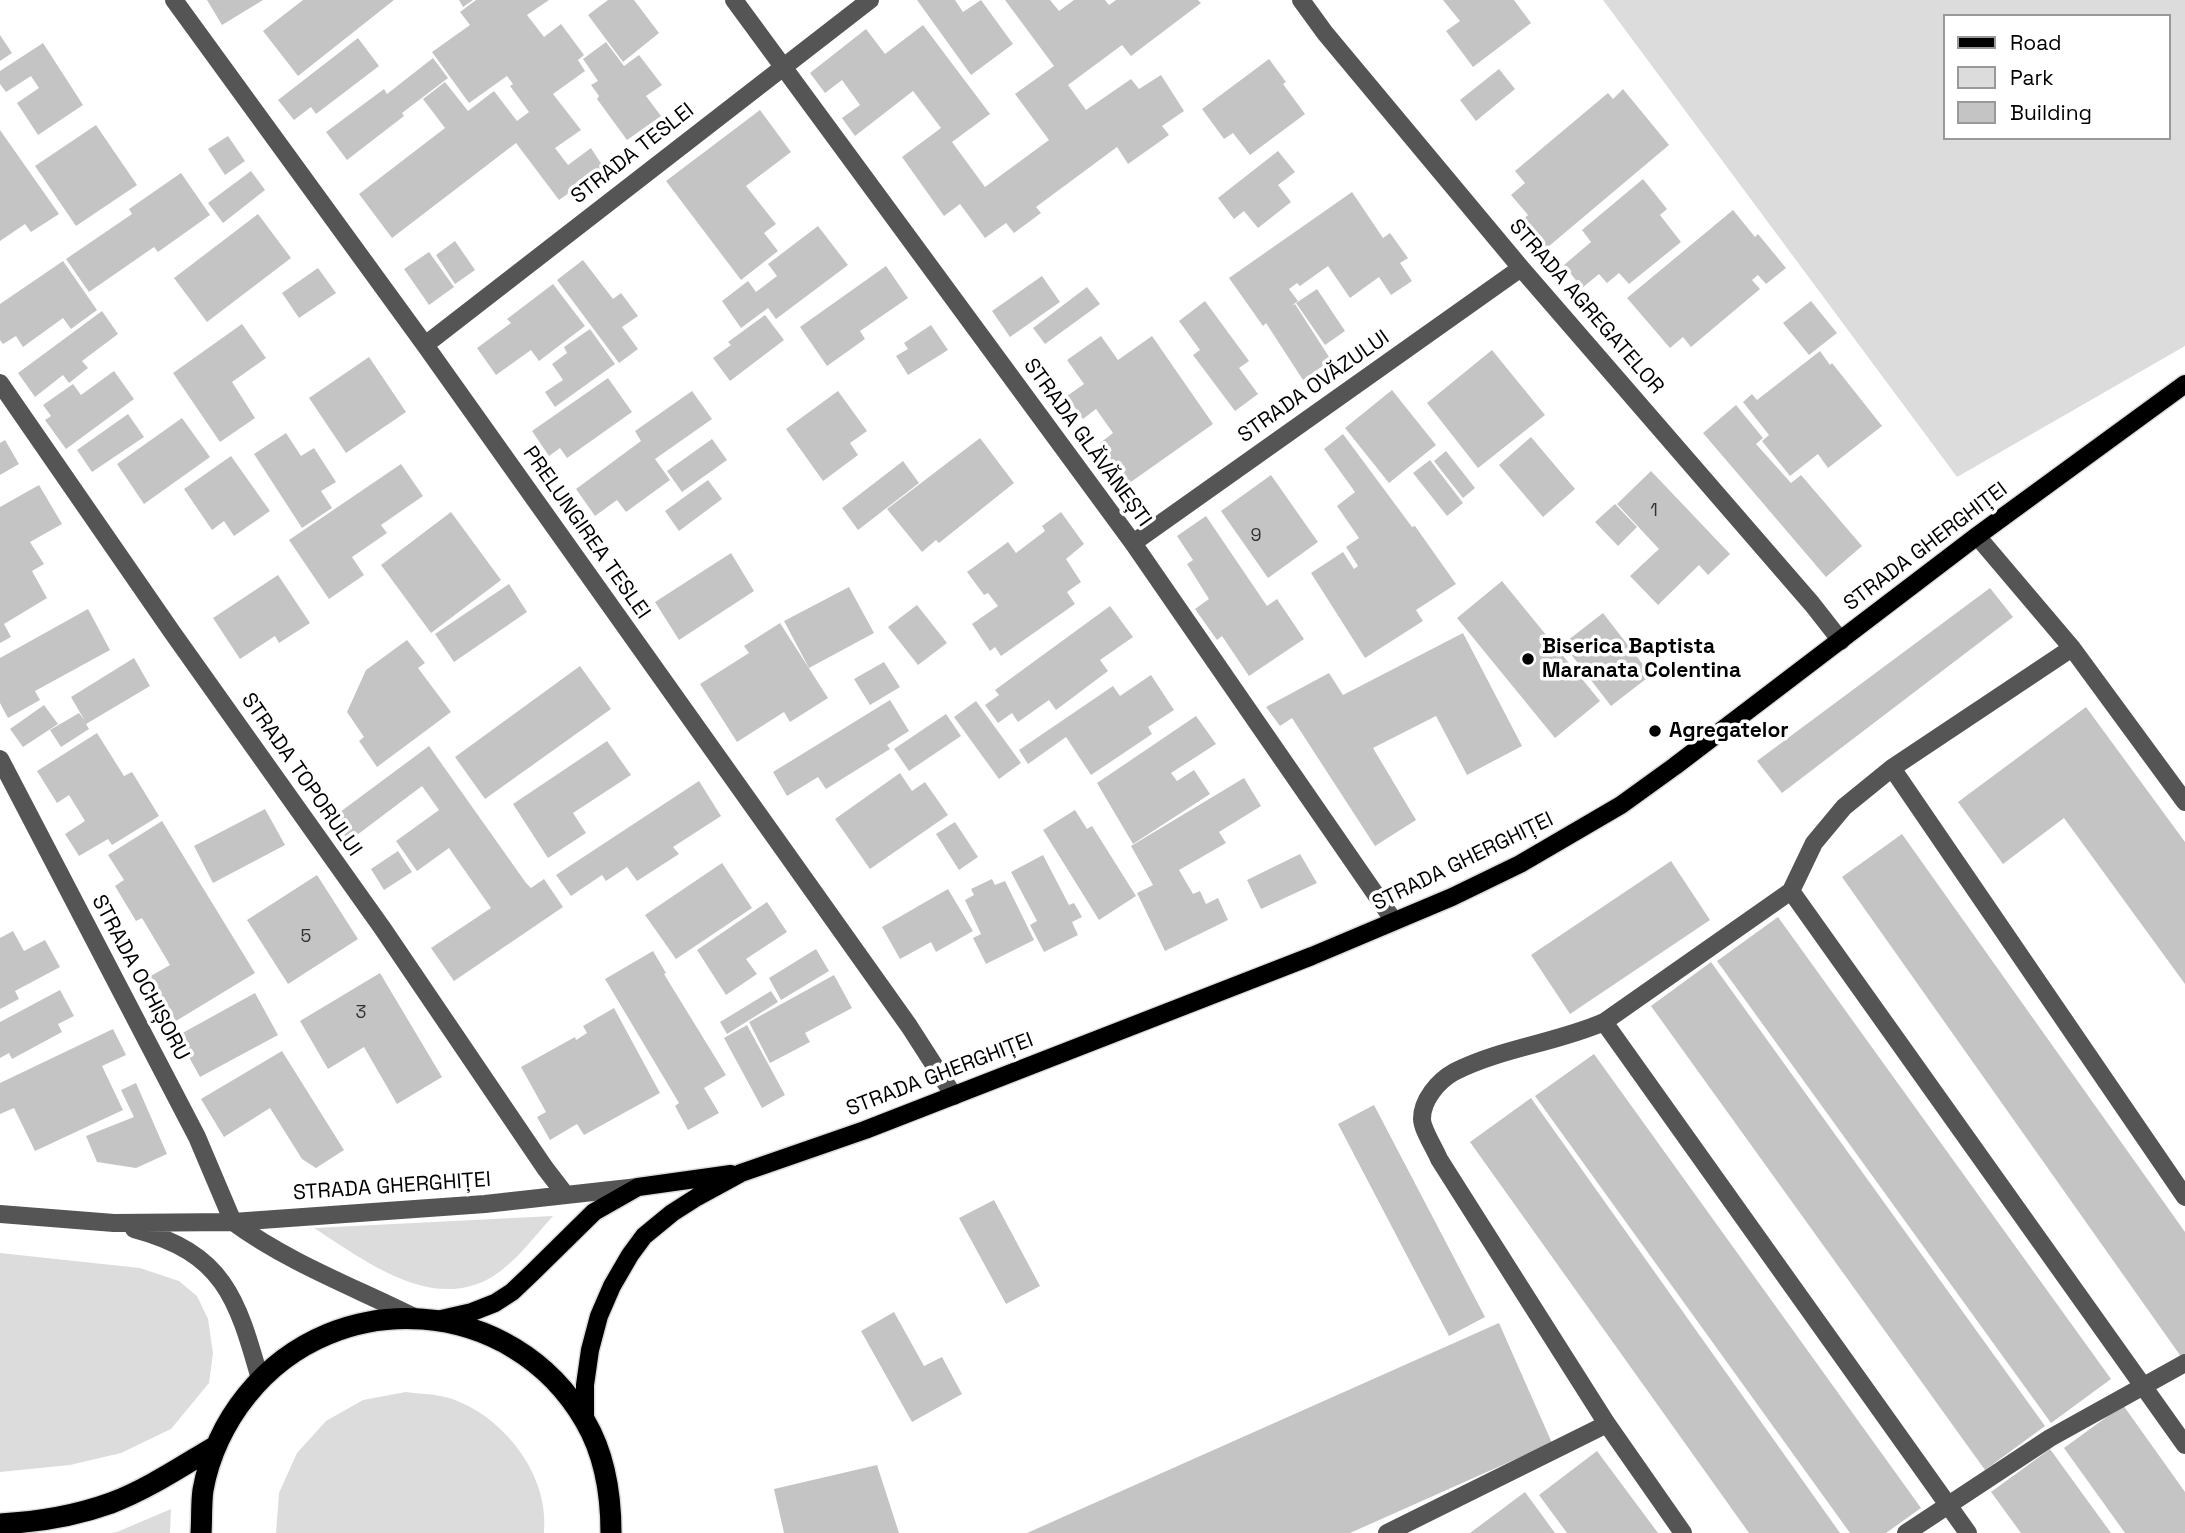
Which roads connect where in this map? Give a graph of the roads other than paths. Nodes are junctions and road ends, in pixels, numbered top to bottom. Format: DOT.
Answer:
graph roads {
  1 [pos="174,0"];
  2 [pos="734,0"];
  3 [pos="870,0"];
  4 [pos="1301,0"];
  5 [pos="783,66"];
  6 [pos="1521,268"];
  7 [pos="425,345"];
  8 [pos="0,383"];
  9 [pos="2185,384"];
  10 [pos="1977,536"];
  11 [pos="1133,543"];
  12 [pos="1841,641"];
  13 [pos="2072,648"];
  14 [pos="0,759"];
  15 [pos="1892,768"];
  16 [pos="2185,802"];
  17 [pos="1791,891"];
  18 [pos="1394,921"];
  19 [pos="1604,1022"];
  20 [pos="954,1096"];
  21 [pos="741,1172"];
  22 [pos="638,1187"];
  23 [pos="565,1194"];
  24 [pos="2185,1197"];
  25 [pos="0,1214"];
  26 [pos="233,1222"];
  27 [pos="114,1223"];
  28 [pos="426,1319"];
  29 [pos="2185,1363"];
  30 [pos="260,1379"];
  31 [pos="2143,1387"];
  32 [pos="585,1421"];
  33 [pos="1607,1424"];
  34 [pos="2185,1445"];
  35 [pos="216,1446"];
  36 [pos="1949,1505"];
  37 [pos="0,1524"];
  38 [pos="1409,1529"];
  39 [pos="201,1533"];
  40 [pos="611,1533"];
  41 [pos="1387,1533"];
  42 [pos="1683,1533"];
  43 [pos="1906,1533"];
  44 [pos="1968,1533"];
  1 -- 7 [label="street, PRELUNGIREA TESLEI"];
  2 -- 5 [label="street, STRADA GLĂVĂNEȘTI"];
  3 -- 5 [label="street, STRADA TESLEI"];
  4 -- 6 [label="street, STRADA AGREGATELOR"];
  5 -- 7 [label="street, STRADA TESLEI"];
  5 -- 11 [label="street, STRADA GLĂVĂNEȘTI"];
  6 -- 11 [label="street, STRADA OVĂZULUI"];
  6 -- 12 [label="street, STRADA AGREGATELOR"];
  7 -- 20 [label="street, PRELUNGIREA TESLEI"];
  8 -- 23 [label="street, STRADA TOPORULUI"];
  9 -- 10 [label="main road, STRADA GHERGHIȚEI"];
  10 -- 12 [label="main road, STRADA GHERGHIȚEI"];
  10 -- 13 [label="street"];
  11 -- 18 [label="street, STRADA GLĂVĂNEȘTI"];
  12 -- 18 [label="main road, STRADA GHERGHIȚEI"];
  13 -- 15 [label="street"];
  13 -- 16 [label="street"];
  14 -- 26 [label="street, STRADA OCHIȘORU"];
  15 -- 17 [label="street"];
  15 -- 24 [label="street"];
  17 -- 19 [label="street"];
  17 -- 31 [label="street"];
  18 -- 20 [label="main road, STRADA GHERGHIȚEI"];
  19 -- 33 [label="street"];
  19 -- 36 [label="street"];
  20 -- 21 [label="main road, STRADA GHERGHIȚEI"];
  21 -- 22 [label="main road, STRADA GHERGHIȚEI"];
  21 -- 32 [label="main road, STRADA GHERGHIȚEI"];
  22 -- 23 [label="street, STRADA GHERGHIȚEI"];
  22 -- 28 [label="main road, STRADA GHERGHIȚEI"];
  23 -- 26 [label="street, STRADA GHERGHIȚEI"];
  25 -- 27 [label="street, STRADA GHERGHIȚEI"];
  26 -- 27 [label="street, STRADA GHERGHIȚEI"];
  26 -- 28 [label="street"];
  27 -- 30 [label="street, STRADA GHERGHIȚEI"];
  28 -- 30 [label="highway"];
  28 -- 32 [label="highway"];
  29 -- 31 [label="street"];
  30 -- 35 [label="highway"];
  31 -- 34 [label="street"];
  31 -- 36 [label="street"];
  32 -- 40 [label="highway"];
  33 -- 38 [label="street"];
  33 -- 42 [label="street"];
  35 -- 37 [label="highway"];
  35 -- 39 [label="highway"];
  36 -- 43 [label="street"];
  36 -- 44 [label="street"];
  38 -- 41 [label="street"];
}
